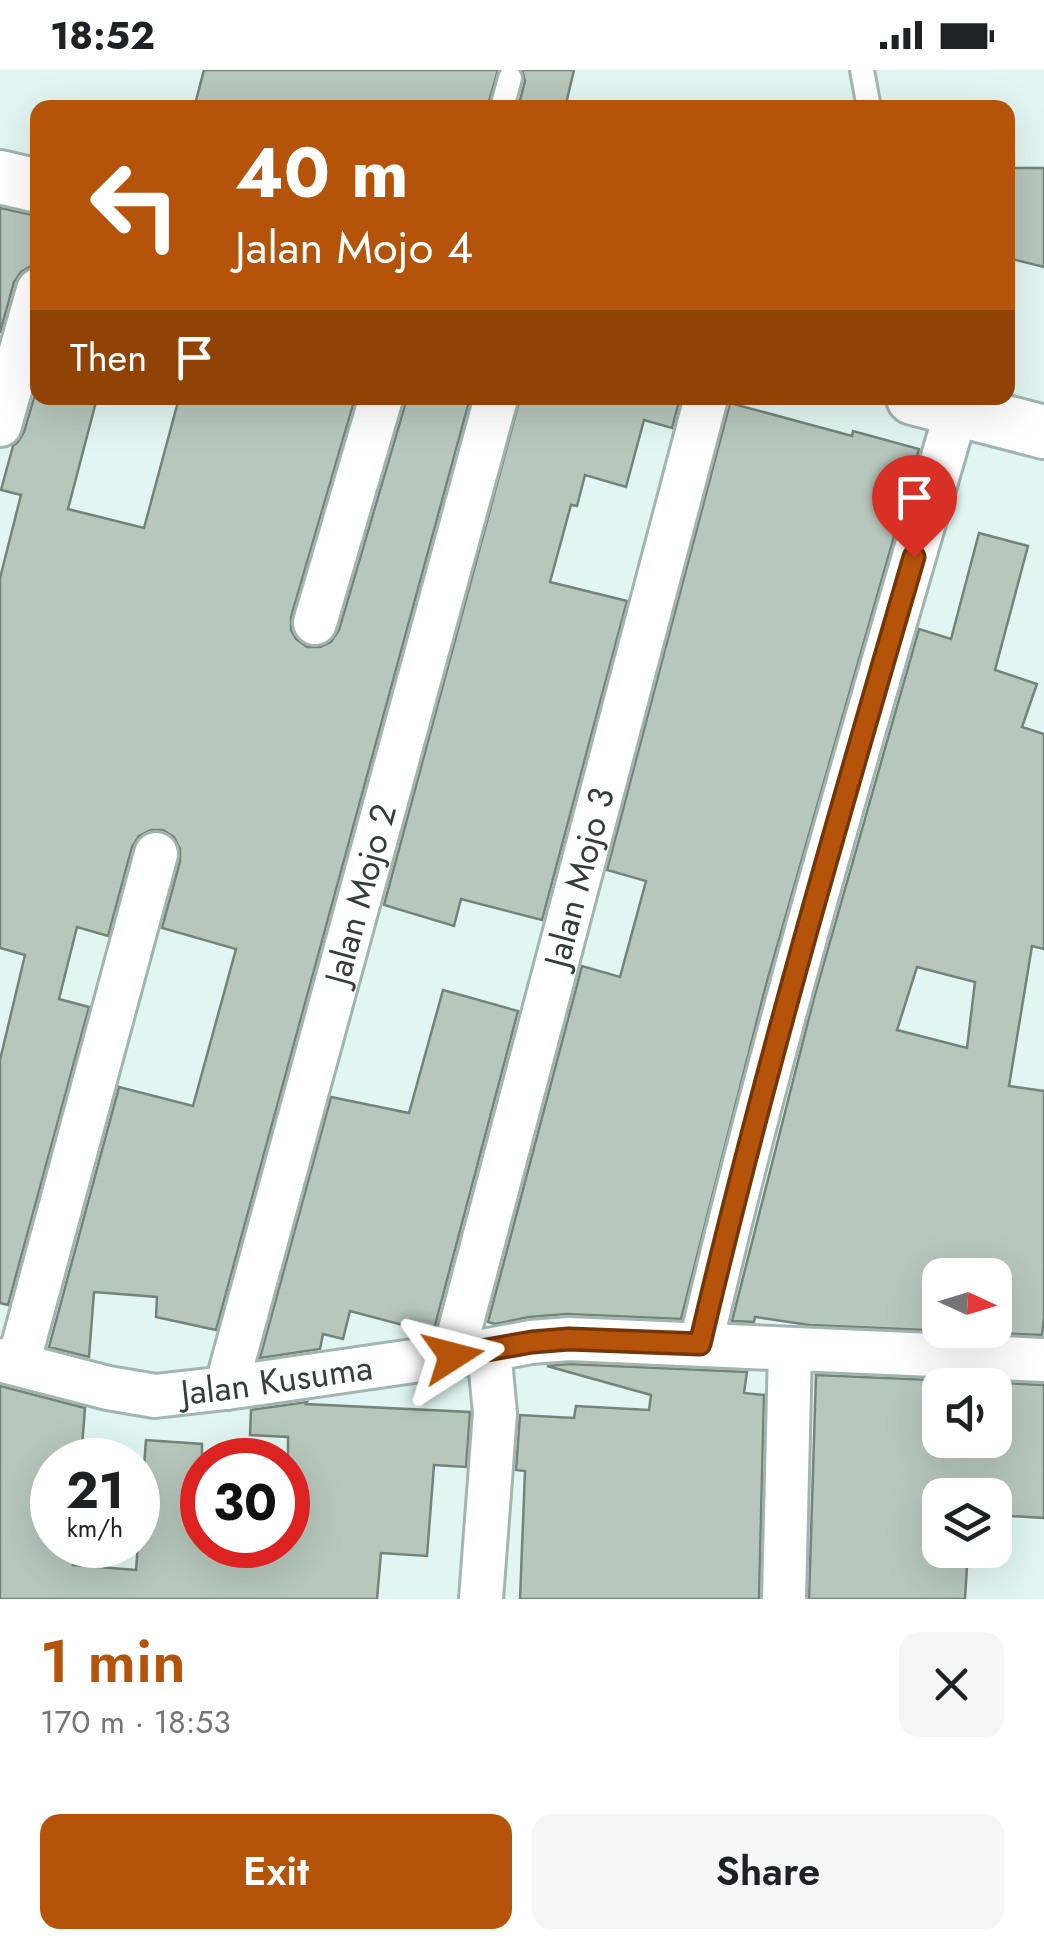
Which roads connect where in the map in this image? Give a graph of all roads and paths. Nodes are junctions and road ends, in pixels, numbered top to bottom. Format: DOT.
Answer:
graph roads {
  1 [pos="862,70"];
  2 [pos="510,78"];
  3 [pos="504,100"];
  4 [pos="868,100"];
  5 [pos="0,177"];
  6 [pos="30,184"];
  7 [pos="30,318"];
  8 [pos="379,405"];
  9 [pos="494,405"];
  10 [pos="704,405"];
  11 [pos="935,405"];
  12 [pos="943,405"];
  13 [pos="0,425"];
  14 [pos="1044,432"];
  15 [pos="315,623"];
  16 [pos="156,854"];
  17 [pos="700,1344"];
  18 [pos="790,1350"];
  19 [pos="471,1353"];
  20 [pos="1044,1360"];
  21 [pos="9,1362"];
  22 [pos="226,1388"];
  23 [pos="481,1599"];
  24 [pos="784,1599"];
  1 -- 4 [label="lane"];
  2 -- 3 [label="lane"];
  5 -- 6 [label="street"];
  7 -- 13 [label="street"];
  8 -- 15 [label="street"];
  9 -- 22 [label="street, Jalan Mojo 2"];
  10 -- 19 [label="street, Jalan Mojo 3"];
  11 -- 17 [label="street"];
  12 -- 14 [label="street"];
  16 -- 21 [label="street"];
  17 -- 18 [label="street, Jalan Kusuma"];
  17 -- 19 [label="street, Jalan Kusuma"];
  18 -- 20 [label="street, Jalan Kusuma"];
  18 -- 24 [label="street"];
  19 -- 22 [label="street, Jalan Kusuma"];
  19 -- 23 [label="street"];
  21 -- 22 [label="street, Jalan Kusuma"];
}
